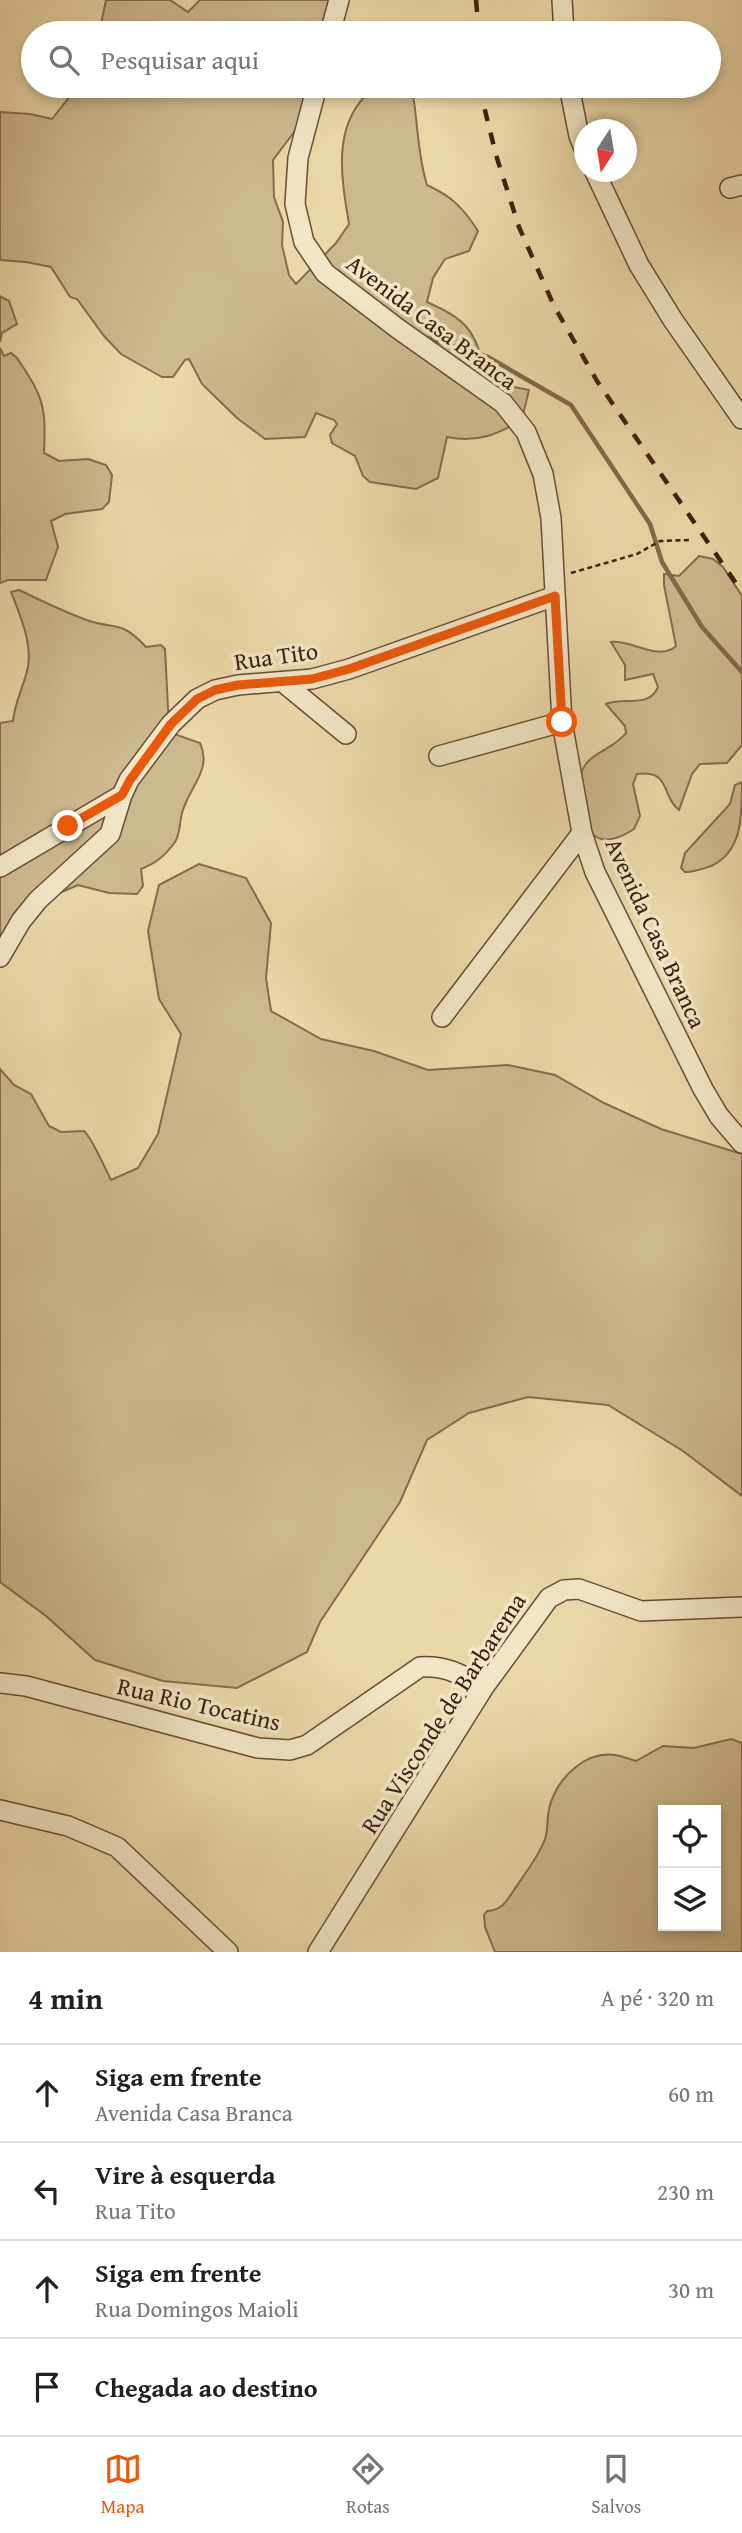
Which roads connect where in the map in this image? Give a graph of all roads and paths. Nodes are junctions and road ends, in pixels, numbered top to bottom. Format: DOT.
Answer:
graph roads {
  1 [pos="339,0"];
  2 [pos="562,0"];
  3 [pos="333,21"];
  4 [pos="563,21"];
  5 [pos="314,98"];
  6 [pos="571,98"];
  7 [pos="576,119"];
  8 [pos="599,182"];
  9 [pos="740,413"];
  10 [pos="689,540"];
  11 [pos="554,587"];
  12 [pos="284,683"];
  13 [pos="562,722"];
  14 [pos="346,734"];
  15 [pos="439,756"];
  16 [pos="122,795"];
  17 [pos="582,833"];
  18 [pos="0,867"];
  19 [pos="0,957"];
  20 [pos="442,1017"];
  21 [pos="742,1143"];
  22 [pos="742,1607"];
  23 [pos="0,1683"];
  24 [pos="484,1687"];
  25 [pos="0,1810"];
  26 [pos="228,1952"];
  27 [pos="318,1952"];
  1 -- 3 [label="street"];
  2 -- 4 [label="street"];
  5 -- 11 [label="street, Avenida Casa Branca"];
  6 -- 7 [label="street"];
  8 -- 9 [label="street"];
  10 -- 11 [label="path"];
  11 -- 12 [label="street, Rua Tito"];
  11 -- 13 [label="street, Avenida Casa Branca"];
  12 -- 14 [label="street"];
  12 -- 16 [label="street, Rua Tito"];
  13 -- 15 [label="street"];
  13 -- 17 [label="street, Avenida Casa Branca"];
  16 -- 18 [label="street"];
  16 -- 19 [label="street, Rua Tito"];
  17 -- 20 [label="street"];
  17 -- 21 [label="street, Avenida Casa Branca"];
  22 -- 24 [label="street, Rua Visconde de Barbarema"];
  23 -- 24 [label="street, Rua Rio Tocatins"];
  24 -- 27 [label="street, Rua Visconde de Barbarema"];
  25 -- 26 [label="street"];
}
